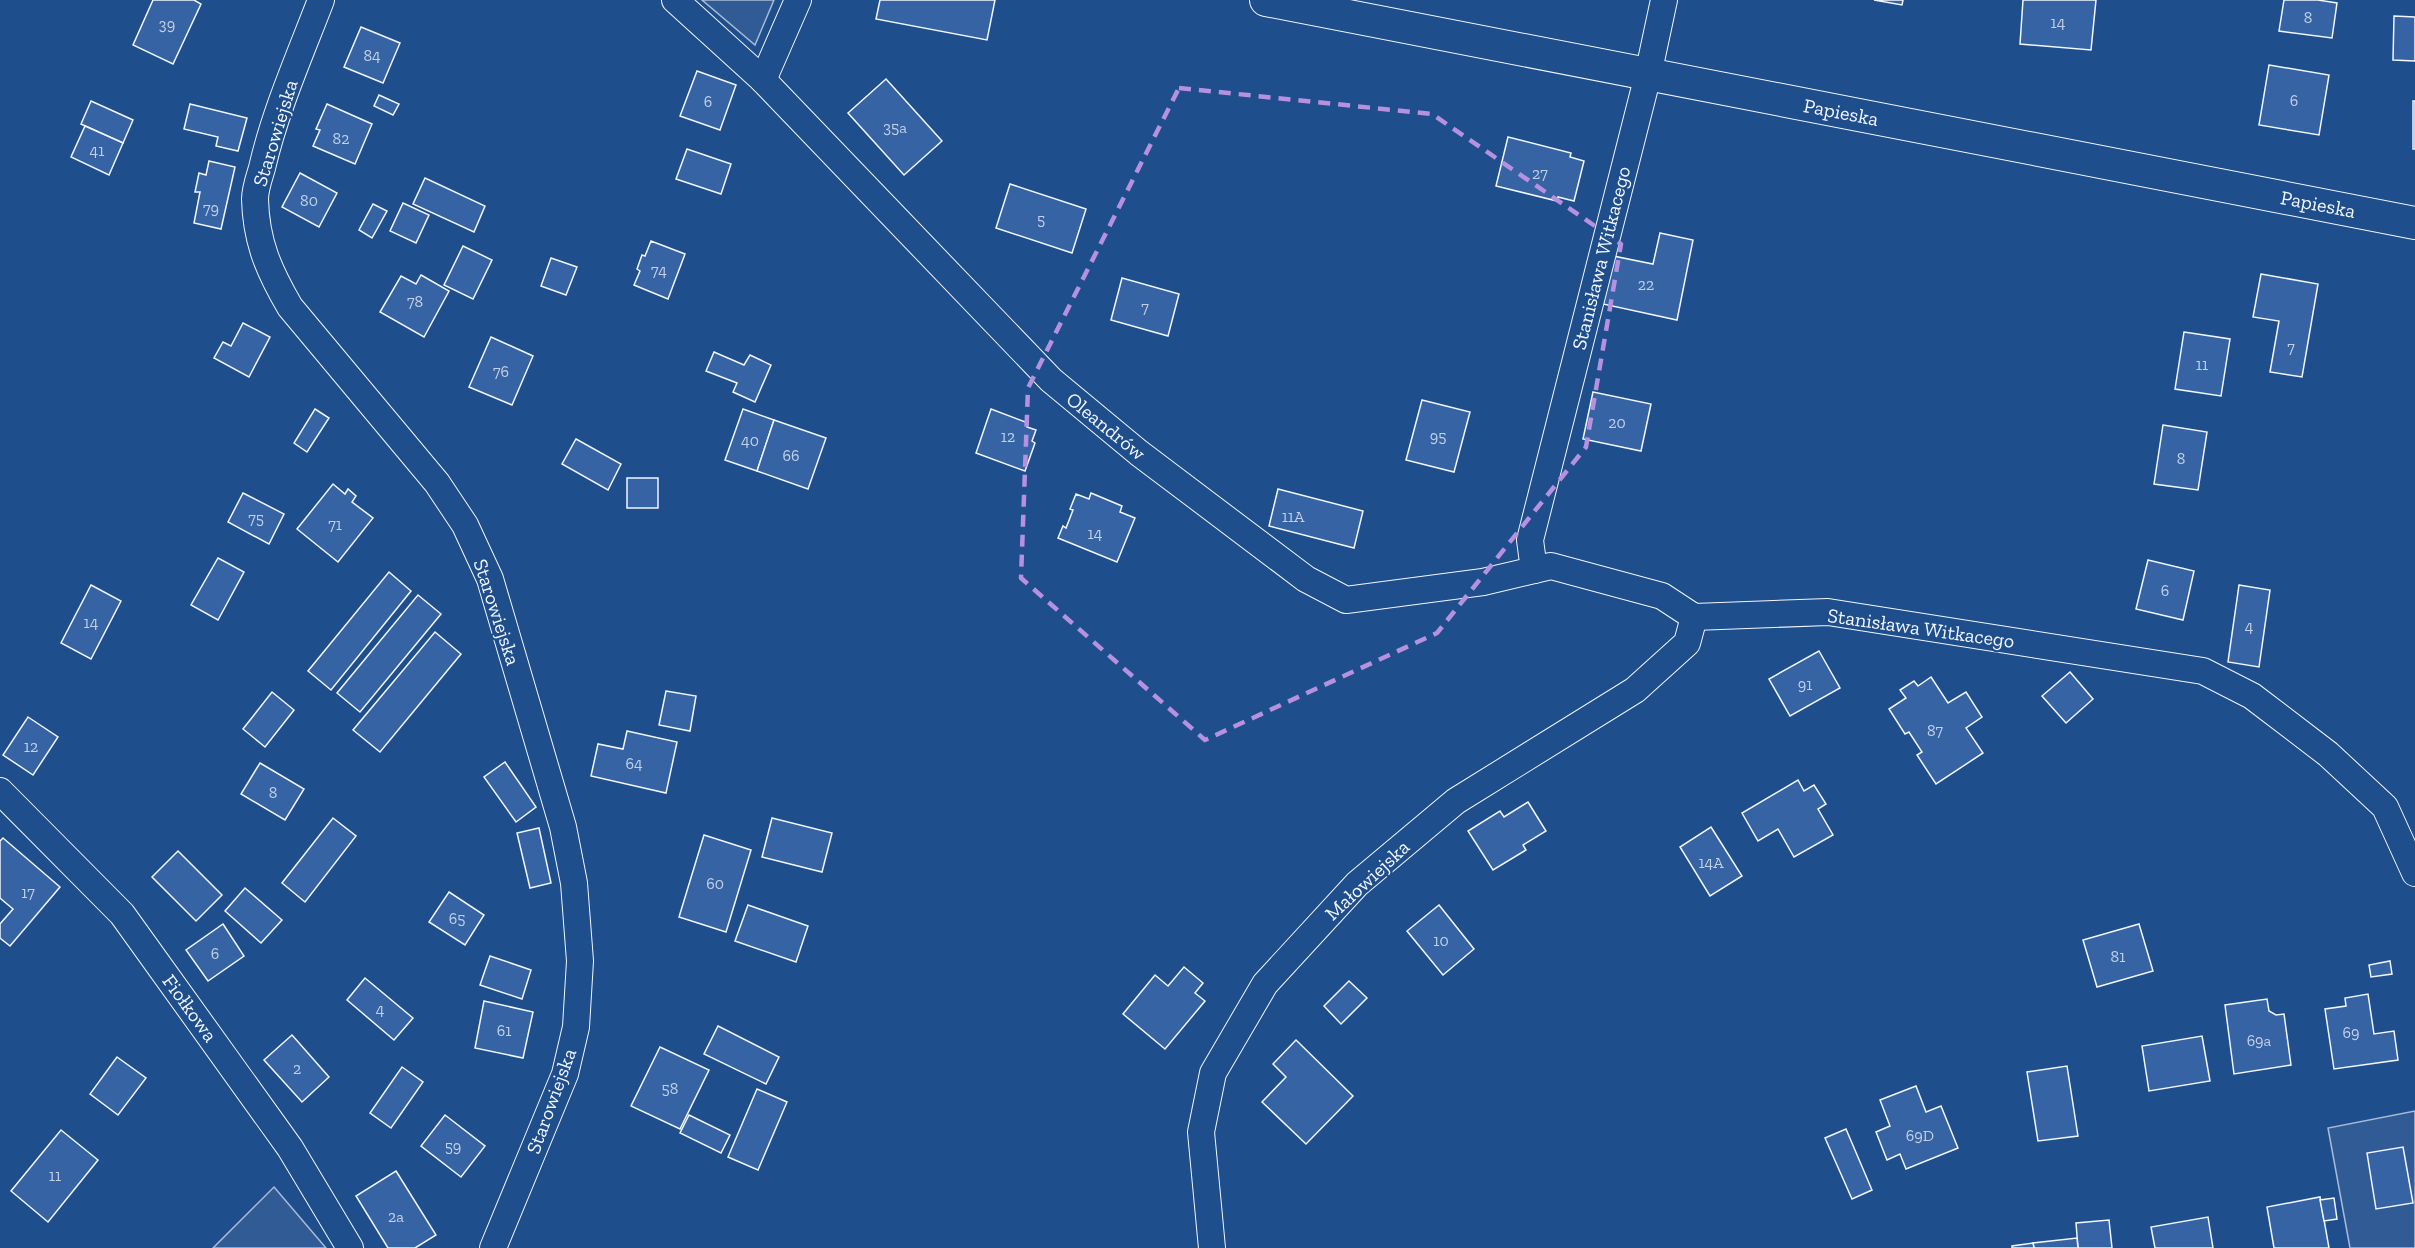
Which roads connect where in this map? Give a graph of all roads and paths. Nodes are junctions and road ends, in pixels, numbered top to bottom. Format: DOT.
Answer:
graph roads {
  1 [pos="321,0"];
  2 [pos="675,0"];
  3 [pos="798,0"];
  4 [pos="1266,0"];
  5 [pos="1664,0"];
  6 [pos="1648,75"];
  7 [pos="763,80"];
  8 [pos="2415,223"];
  9 [pos="1534,570"];
  10 [pos="1694,617"];
  11 [pos="0,791"];
  12 [pos="2415,873"];
  13 [pos="350,1248"];
  14 [pos="493,1248"];
  15 [pos="1212,1248"];
  1 -- 14 [label="street, Starowiejska"];
  2 -- 7 [label="street, Oleandrów"];
  3 -- 7 [label="street"];
  4 -- 6 [label="street, Papieska"];
  5 -- 6 [label="street, Stanisława Witkacego"];
  6 -- 8 [label="street, Papieska"];
  6 -- 9 [label="street, Stanisława Witkacego"];
  7 -- 9 [label="street, Oleandrów"];
  9 -- 10 [label="street"];
  10 -- 12 [label="street, Stanisława Witkacego"];
  10 -- 15 [label="street, Małowiejska"];
  11 -- 13 [label="street, Fiołkowa"];
}
